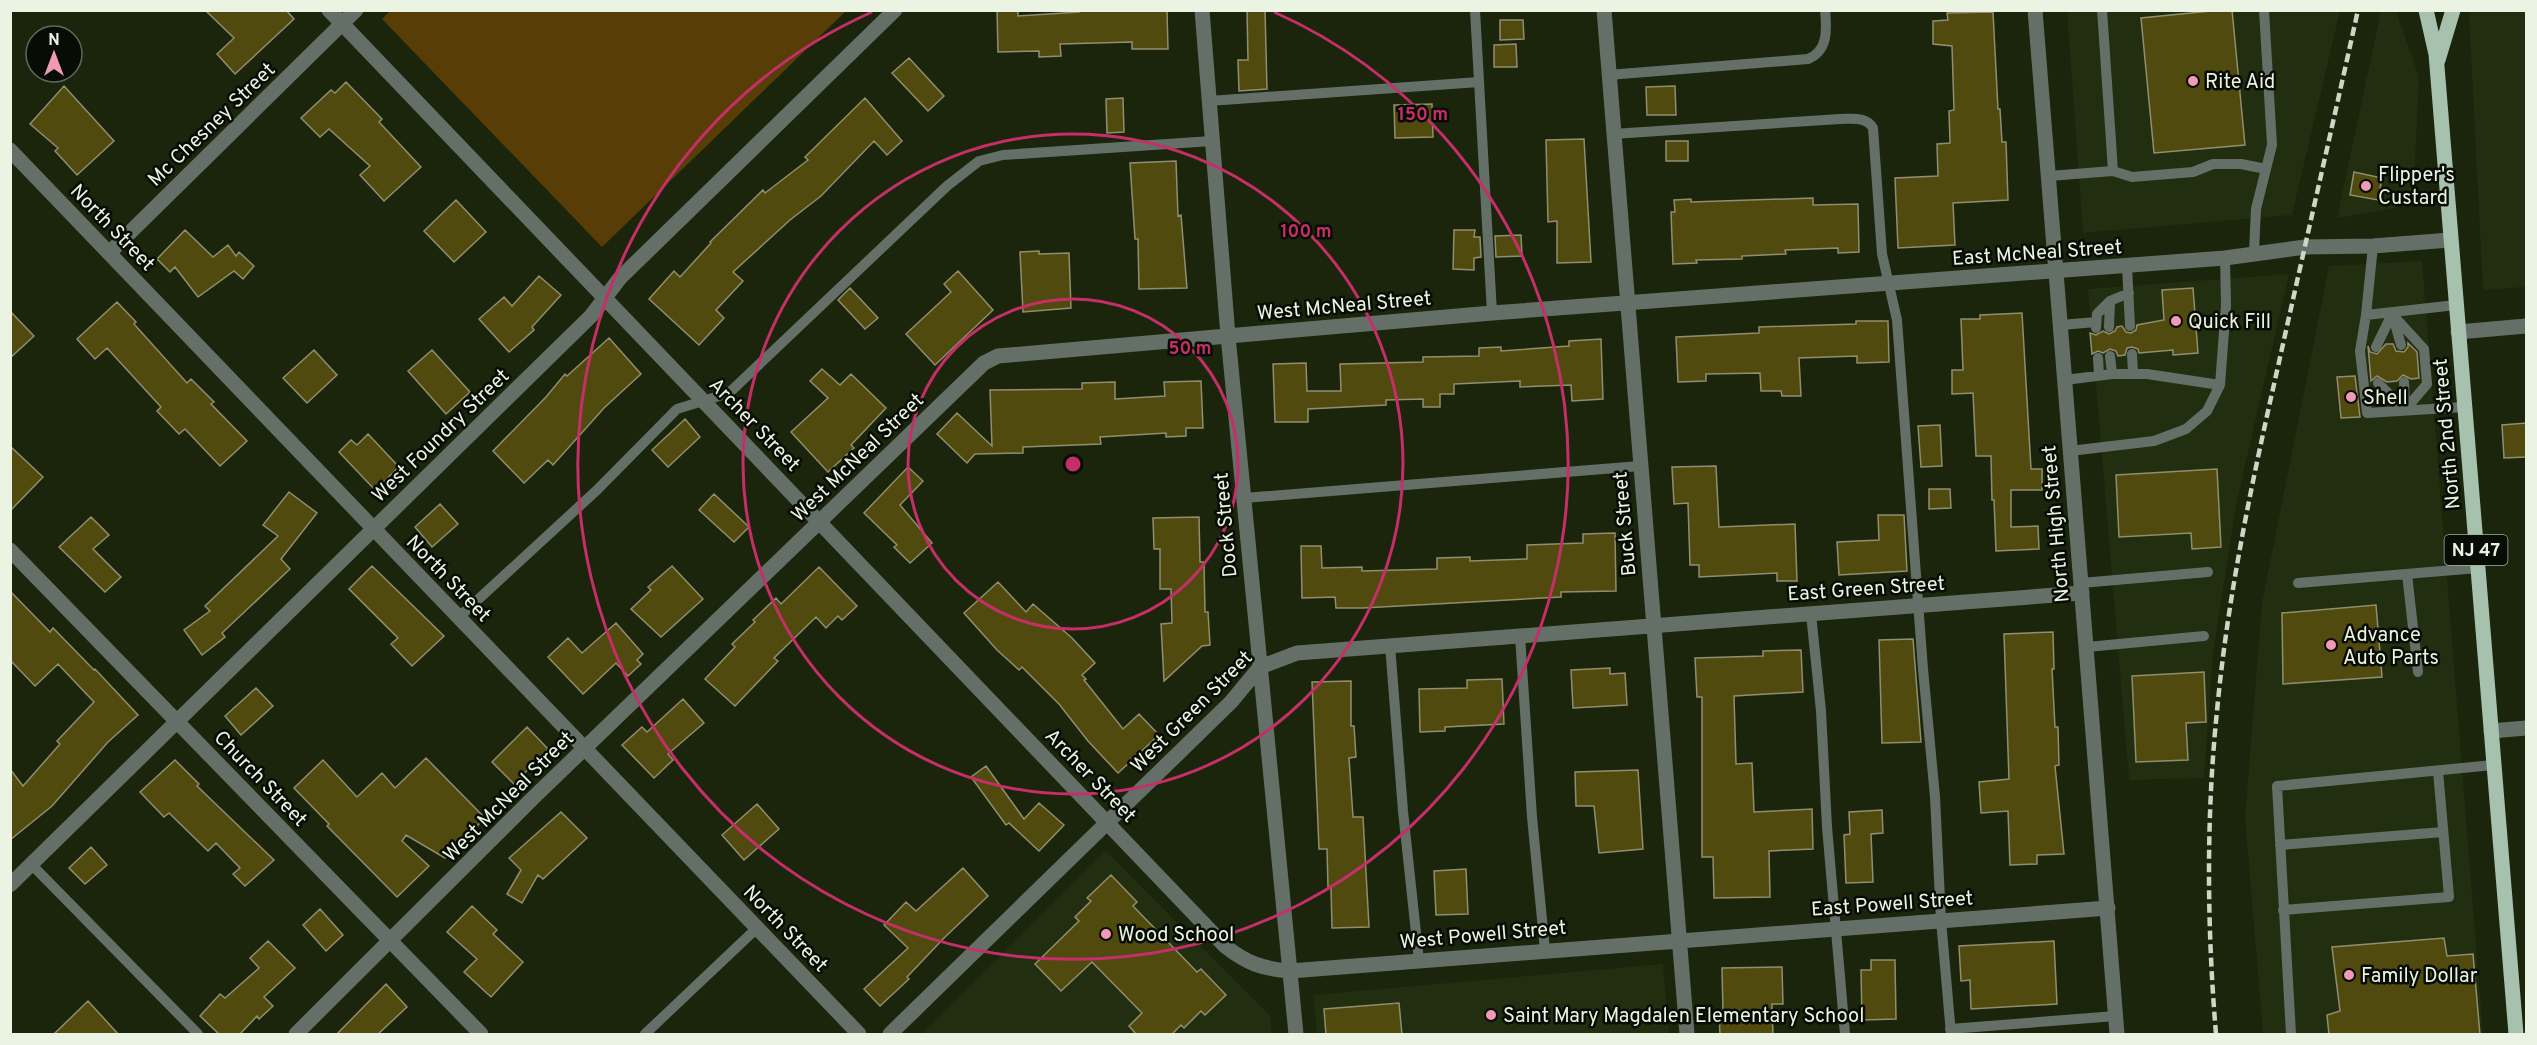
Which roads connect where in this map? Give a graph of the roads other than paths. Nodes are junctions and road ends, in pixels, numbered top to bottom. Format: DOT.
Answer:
graph roads {
  1 [pos="329,10"];
  2 [pos="356,10"];
  3 [pos="896,10"];
  4 [pos="1202,10"];
  5 [pos="1475,10"];
  6 [pos="1604,10"];
  7 [pos="1825,10"];
  8 [pos="2036,10"];
  9 [pos="2102,10"];
  10 [pos="2264,10"];
  11 [pos="2426,10"];
  12 [pos="2453,10"];
  13 [pos="342,24"];
  14 [pos="2437,66"];
  15 [pos="1608,75"];
  16 [pos="1479,82"];
  17 [pos="1209,101"];
  18 [pos="1613,134"];
  19 [pos="1212,141"];
  20 [pos="10,150"];
  21 [pos="2266,169"];
  22 [pos="2113,171"];
  23 [pos="2049,176"];
  24 [pos="2450,240"];
  25 [pos="2373,246"];
  26 [pos="2254,252"];
  27 [pos="109,253"];
  28 [pos="2225,258"];
  29 [pos="2127,266"];
  30 [pos="2056,271"];
  31 [pos="1890,284"];
  32 [pos="2129,293"];
  33 [pos="605,298"];
  34 [pos="2110,301"];
  35 [pos="1627,303"];
  36 [pos="2456,305"];
  37 [pos="1492,313"];
  38 [pos="2392,314"];
  39 [pos="2366,315"];
  40 [pos="2061,325"];
  41 [pos="2130,326"];
  42 [pos="2526,326"];
  43 [pos="2109,327"];
  44 [pos="2458,332"];
  45 [pos="1228,336"];
  46 [pos="2401,345"];
  47 [pos="2376,347"];
  48 [pos="2132,354"];
  49 [pos="2110,356"];
  50 [pos="2098,358"];
  51 [pos="2133,373"];
  52 [pos="2112,374"];
  53 [pos="2099,375"];
  54 [pos="2065,380"];
  55 [pos="2404,382"];
  56 [pos="2378,383"];
  57 [pos="2220,385"];
  58 [pos="704,401"];
  59 [pos="2464,407"];
  60 [pos="2405,410"];
  61 [pos="2070,451"];
  62 [pos="1640,466"];
  63 [pos="1244,498"];
  64 [pos="820,522"];
  65 [pos="374,529"];
  66 [pos="10,550"];
  67 [pos="2478,568"];
  68 [pos="2208,572"];
  69 [pos="2407,574"];
  70 [pos="2298,583"];
  71 [pos="2082,588"];
  72 [pos="1919,606"];
  73 [pos="1811,614"];
  74 [pos="458,618"];
  75 [pos="1653,625"];
  76 [pos="1520,636"];
  77 [pos="2204,636"];
  78 [pos="1390,645"];
  79 [pos="2087,647"];
  80 [pos="1260,667"];
  81 [pos="2418,672"];
  82 [pos="178,722"];
  83 [pos="2526,728"];
  84 [pos="2491,731"];
  85 [pos="584,748"];
  86 [pos="2493,765"];
  87 [pos="2438,771"];
  88 [pos="1108,823"];
  89 [pos="2443,832"];
  90 [pos="2280,845"];
  91 [pos="32,865"];
  92 [pos="10,885"];
  93 [pos="2108,908"];
  94 [pos="2283,910"];
  95 [pos="1941,920"];
  96 [pos="757,928"];
  97 [pos="1836,928"];
  98 [pos="1679,940"];
  99 [pos="390,941"];
  100 [pos="1545,950"];
  101 [pos="1419,961"];
  102 [pos="1290,971"];
  103 [pos="2116,1016"];
  104 [pos="1951,1032"];
  105 [pos="198,1035"];
  106 [pos="296,1035"];
  107 [pos="481,1035"];
  108 [pos="645,1035"];
  109 [pos="859,1035"];
  110 [pos="890,1035"];
  111 [pos="1296,1035"];
  112 [pos="1687,1035"];
  113 [pos="1845,1035"];
  114 [pos="2117,1035"];
  115 [pos="2291,1035"];
  116 [pos="2516,1035"];
  1 -- 13 [label="street, Archer Street"];
  2 -- 13 [label="street, Mc Chesney Street"];
  3 -- 33 [label="street, West Foundry Street"];
  4 -- 17 [label="street, Dock Street"];
  5 -- 16 [label="lane"];
  6 -- 15 [label="street, Buck Street"];
  7 -- 15 [label="lane"];
  8 -- 23 [label="street, North High Street"];
  9 -- 22 [label="lane"];
  10 -- 21 [label="lane"];
  11 -- 14 [label="main road, North 2nd Street / NJ 47"];
  12 -- 14 [label="main road"];
  13 -- 27 [label="street, Mc Chesney Street"];
  13 -- 33 [label="street, Archer Street"];
  14 -- 24 [label="main road, North 2nd Street / NJ 47"];
  15 -- 18 [label="street, Buck Street"];
  16 -- 17 [label="lane"];
  16 -- 37 [label="lane"];
  17 -- 19 [label="street, Dock Street"];
  18 -- 31 [label="lane"];
  18 -- 35 [label="street, Buck Street"];
  19 -- 45 [label="street, Dock Street"];
  19 -- 58 [label="lane"];
  20 -- 27 [label="street, North Street"];
  21 -- 22 [label="lane"];
  21 -- 26 [label="lane"];
  22 -- 23 [label="lane"];
  23 -- 30 [label="street, North High Street"];
  24 -- 25 [label="street, East McNeal Street"];
  24 -- 36 [label="main road, North 2nd Street / NJ 47"];
  25 -- 26 [label="street, East McNeal Street"];
  25 -- 39 [label="lane"];
  26 -- 28 [label="street, East McNeal Street"];
  27 -- 65 [label="street, North Street"];
  28 -- 29 [label="street, East McNeal Street"];
  28 -- 57 [label="lane"];
  29 -- 30 [label="street, East McNeal Street"];
  29 -- 32 [label="lane"];
  30 -- 31 [label="street, East McNeal Street"];
  30 -- 40 [label="street, North High Street"];
  31 -- 35 [label="street, East McNeal Street"];
  31 -- 72 [label="lane"];
  32 -- 34 [label="lane"];
  32 -- 41 [label="lane"];
  33 -- 58 [label="street, Archer Street"];
  33 -- 65 [label="street, West Foundry Street"];
  34 -- 40 [label="lane"];
  34 -- 43 [label="lane"];
  35 -- 37 [label="street, West McNeal Street"];
  35 -- 62 [label="street, Buck Street"];
  36 -- 38 [label="lane"];
  36 -- 44 [label="main road, North 2nd Street / NJ 47"];
  37 -- 45 [label="street, West McNeal Street"];
  38 -- 39 [label="lane"];
  38 -- 46 [label="lane"];
  38 -- 47 [label="lane"];
  38 -- 60 [label="lane"];
  39 -- 60 [label="lane"];
  40 -- 54 [label="street, North High Street"];
  42 -- 44 [label="street"];
  44 -- 59 [label="main road, North 2nd Street / NJ 47"];
  45 -- 63 [label="street, Dock Street"];
  45 -- 64 [label="street, West McNeal Street"];
  48 -- 51 [label="lane"];
  49 -- 52 [label="lane"];
  50 -- 53 [label="lane"];
  51 -- 52 [label="lane"];
  51 -- 57 [label="lane"];
  52 -- 53 [label="lane"];
  53 -- 54 [label="lane"];
  54 -- 61 [label="street, North High Street"];
  55 -- 60 [label="lane"];
  56 -- 60 [label="lane"];
  57 -- 61 [label="lane"];
  58 -- 64 [label="street, Archer Street"];
  58 -- 74 [label="lane"];
  59 -- 60 [label="lane"];
  59 -- 67 [label="main road, North 2nd Street / NJ 47"];
  61 -- 71 [label="street, North High Street"];
  62 -- 63 [label="lane"];
  62 -- 75 [label="street, Buck Street"];
  63 -- 80 [label="street, Dock Street"];
  64 -- 85 [label="street, West McNeal Street"];
  64 -- 88 [label="street, Archer Street"];
  65 -- 74 [label="street, North Street"];
  65 -- 82 [label="street, West Foundry Street"];
  66 -- 82 [label="street, Church Street"];
  67 -- 69 [label="lane"];
  67 -- 84 [label="main road, North 2nd Street / NJ 47"];
  68 -- 71 [label="lane"];
  69 -- 70 [label="lane"];
  69 -- 81 [label="lane"];
  71 -- 72 [label="street, East Green Street"];
  71 -- 79 [label="street, North High Street"];
  72 -- 73 [label="street, East Green Street"];
  72 -- 95 [label="lane"];
  73 -- 75 [label="street, East Green Street"];
  73 -- 97 [label="lane"];
  74 -- 85 [label="street, North Street"];
  75 -- 76 [label="street, West Green Street"];
  75 -- 98 [label="street, Buck Street"];
  76 -- 78 [label="street, West Green Street"];
  76 -- 100 [label="lane"];
  77 -- 79 [label="lane"];
  78 -- 80 [label="street, West Green Street"];
  78 -- 101 [label="lane"];
  79 -- 93 [label="street, North High Street"];
  80 -- 88 [label="street, West Green Street"];
  80 -- 102 [label="street, Dock Street"];
  82 -- 91 [label="street, West Foundry Street"];
  82 -- 99 [label="street, Church Street"];
  83 -- 84 [label="street"];
  84 -- 86 [label="main road, North 2nd Street / NJ 47"];
  85 -- 96 [label="street, North Street"];
  85 -- 99 [label="street, West McNeal Street"];
  86 -- 87 [label="lane"];
  86 -- 116 [label="main road, North 2nd Street / NJ 47"];
  87 -- 89 [label="lane"];
  87 -- 90 [label="lane"];
  88 -- 102 [label="street, Archer Street"];
  88 -- 110 [label="street, West Green Street"];
  89 -- 90 [label="lane"];
  89 -- 94 [label="lane"];
  90 -- 94 [label="lane"];
  91 -- 92 [label="street, West Foundry Street"];
  91 -- 105 [label="lane"];
  93 -- 95 [label="street, East Powell Street"];
  93 -- 103 [label="street, North High Street"];
  94 -- 115 [label="lane"];
  95 -- 97 [label="street, East Powell Street"];
  95 -- 104 [label="lane"];
  96 -- 108 [label="lane"];
  96 -- 109 [label="street, North Street"];
  97 -- 98 [label="street, East Powell Street"];
  97 -- 113 [label="lane"];
  98 -- 100 [label="street, West Powell Street"];
  98 -- 112 [label="street, Buck Street"];
  99 -- 106 [label="street, West McNeal Street"];
  99 -- 107 [label="street, Church Street"];
  100 -- 101 [label="street, West Powell Street"];
  101 -- 102 [label="street, West Powell Street"];
  102 -- 111 [label="street, Dock Street"];
  103 -- 104 [label="lane"];
  103 -- 114 [label="street, North High Street"];
}
